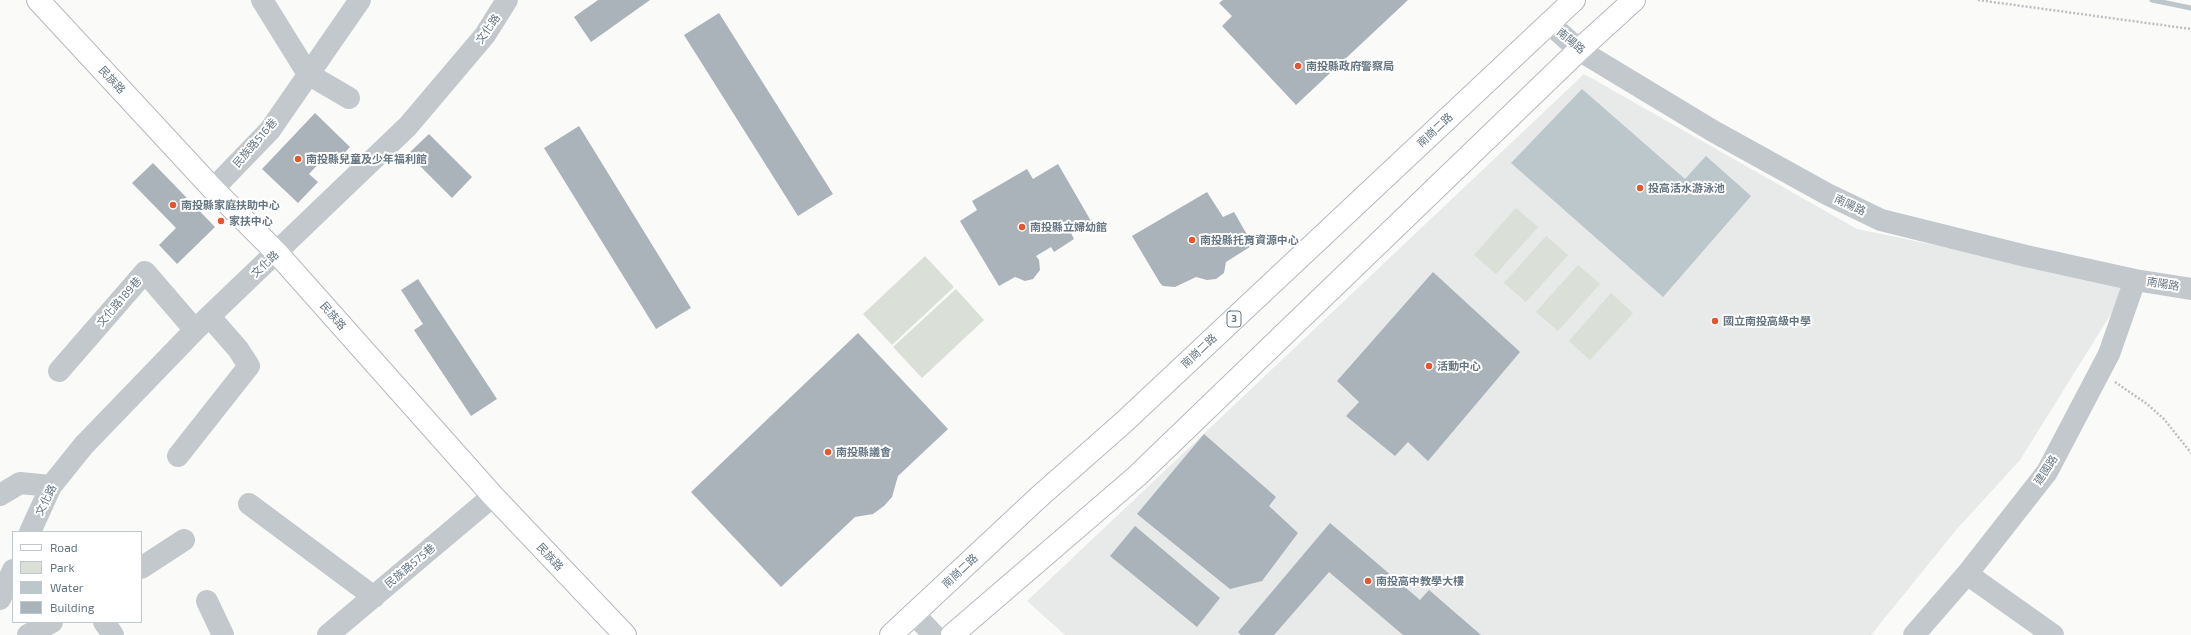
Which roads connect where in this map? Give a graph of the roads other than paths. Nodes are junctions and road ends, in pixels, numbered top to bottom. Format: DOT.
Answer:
graph roads {
  1 [pos="38,0"];
  2 [pos="262,0"];
  3 [pos="360,0"];
  4 [pos="507,0"];
  5 [pos="1574,0"];
  6 [pos="1634,0"];
  7 [pos="1549,23"];
  8 [pos="1579,50"];
  9 [pos="308,74"];
  10 [pos="349,98"];
  11 [pos="213,189"];
  12 [pos="277,253"];
  13 [pos="2135,280"];
  14 [pos="2191,289"];
  15 [pos="203,323"];
  16 [pos="59,371"];
  17 [pos="178,456"];
  18 [pos="52,486"];
  19 [pos="0,495"];
  20 [pos="493,496"];
  21 [pos="249,504"];
  22 [pos="30,531"];
  23 [pos="184,540"];
  24 [pos="142,567"];
  25 [pos="12,572"];
  26 [pos="1967,574"];
  27 [pos="374,597"];
  28 [pos="0,598"];
  29 [pos="207,601"];
  30 [pos="914,614"];
  31 [pos="50,623"];
  32 [pos="105,623"];
  33 [pos="28,635"];
  34 [pos="113,635"];
  35 [pos="224,635"];
  36 [pos="328,635"];
  37 [pos="625,635"];
  38 [pos="891,635"];
  39 [pos="934,635"];
  40 [pos="952,635"];
  41 [pos="1914,635"];
  42 [pos="2053,635"];
  1 -- 11 [label="main road, 民族路"];
  2 -- 9 [label="street"];
  3 -- 9 [label="street, 民族路516巷"];
  4 -- 12 [label="street, 文化路"];
  5 -- 7 [label="main road, 南崗二路 / 3"];
  6 -- 8 [label="main road"];
  7 -- 8 [label="street, 南陽路"];
  7 -- 30 [label="main road, 南崗二路 / 3"];
  8 -- 13 [label="street, 南陽路"];
  8 -- 40 [label="main road"];
  9 -- 10 [label="street"];
  9 -- 11 [label="street, 民族路516巷"];
  11 -- 12 [label="main road, 民族路"];
  12 -- 15 [label="street, 文化路"];
  12 -- 20 [label="main road, 民族路"];
  13 -- 14 [label="street, 南陽路"];
  13 -- 26 [label="street, 建國路"];
  15 -- 16 [label="street, 文化路189巷"];
  15 -- 17 [label="street"];
  15 -- 18 [label="street, 文化路"];
  18 -- 19 [label="street"];
  18 -- 22 [label="street, 文化路"];
  20 -- 27 [label="street, 民族路575巷"];
  20 -- 37 [label="main road, 民族路"];
  21 -- 27 [label="street"];
  23 -- 24 [label="street"];
  25 -- 28 [label="street"];
  26 -- 41 [label="street, 建國路"];
  26 -- 42 [label="street"];
  27 -- 36 [label="street, 民族路575巷"];
  29 -- 35 [label="street"];
  30 -- 38 [label="main road, 南崗二路 / 3"];
  30 -- 39 [label="street"];
  31 -- 33 [label="street"];
  32 -- 34 [label="street"];
}
